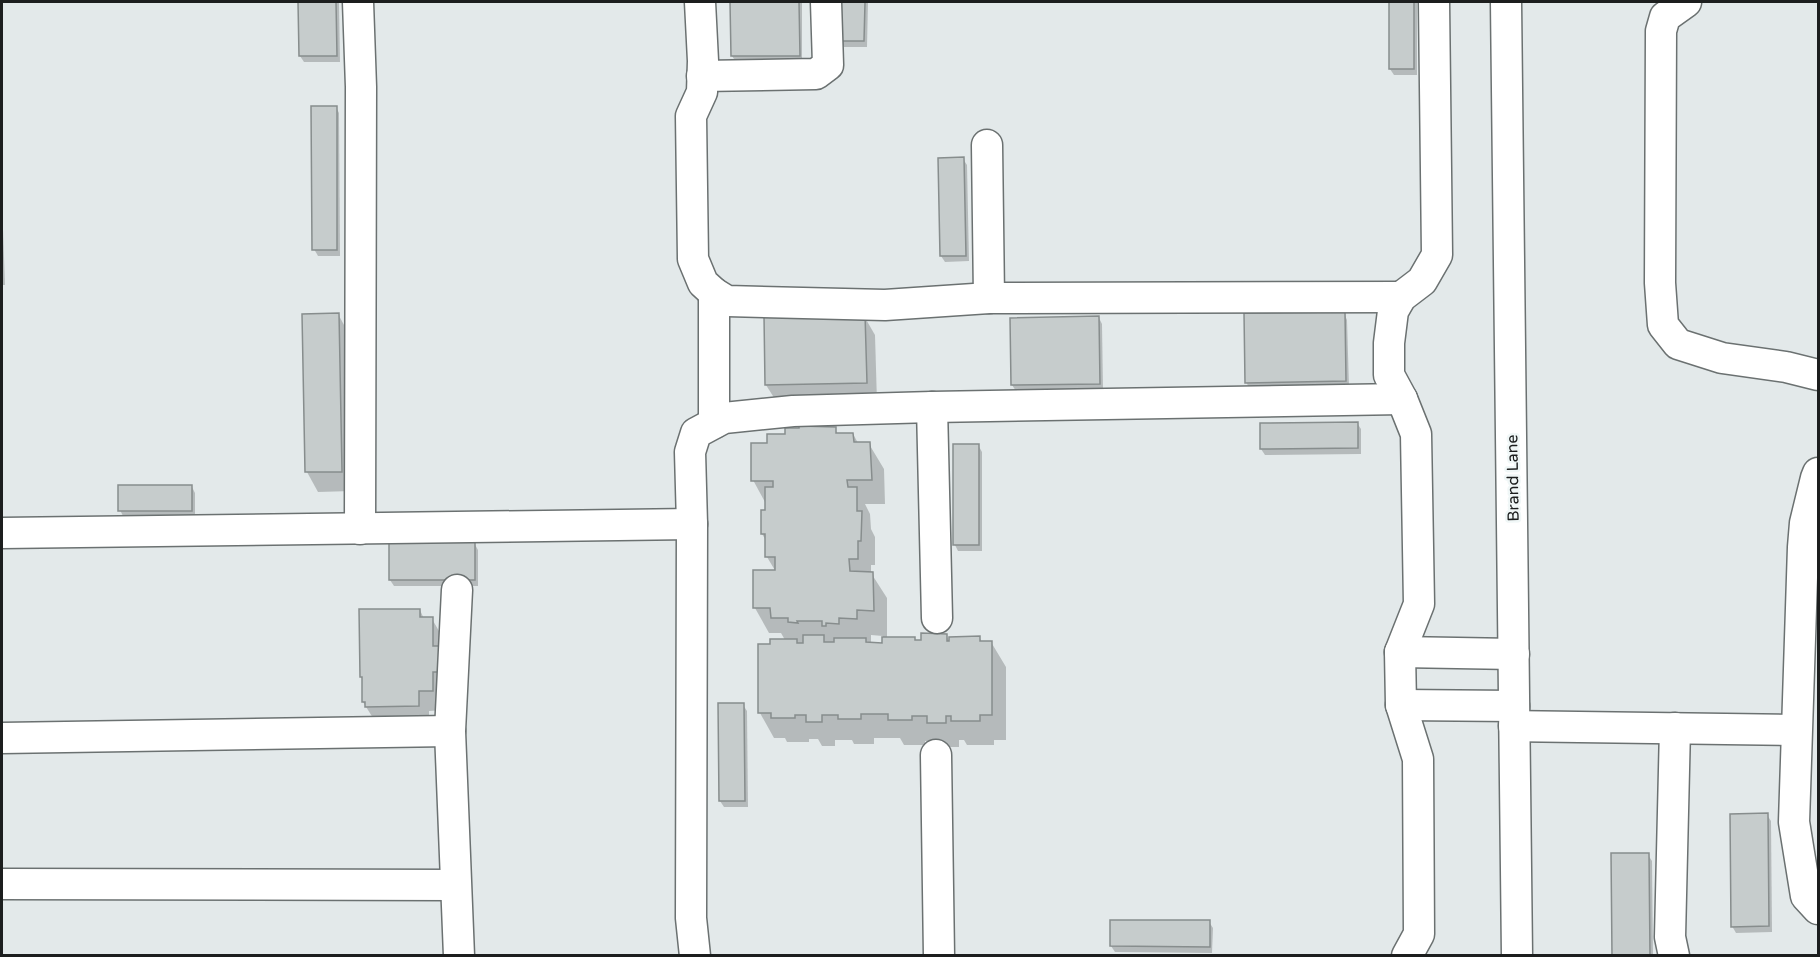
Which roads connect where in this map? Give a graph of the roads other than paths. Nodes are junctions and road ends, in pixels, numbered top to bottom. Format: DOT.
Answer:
graph roads {
  1 [pos="358,2"];
  2 [pos="700,2"];
  3 [pos="826,2"];
  4 [pos="1434,2"];
  5 [pos="1506,2"];
  6 [pos="1686,2"];
  7 [pos="702,76"];
  8 [pos="987,145"];
  9 [pos="714,293"];
  10 [pos="1401,297"];
  11 [pos="989,298"];
  12 [pos="1818,375"];
  13 [pos="1402,399"];
  14 [pos="932,407"];
  15 [pos="714,423"];
  16 [pos="1818,473"];
  17 [pos="692,524"];
  18 [pos="360,529"];
  19 [pos="2,533"];
  20 [pos="1810,574"];
  21 [pos="457,590"];
  22 [pos="937,618"];
  23 [pos="1400,652"];
  24 [pos="1514,654"];
  25 [pos="1401,705"];
  26 [pos="1514,716"];
  27 [pos="1675,728"];
  28 [pos="1796,730"];
  29 [pos="450,731"];
  30 [pos="2,738"];
  31 [pos="936,756"];
  32 [pos="2,884"];
  33 [pos="455,885"];
  34 [pos="1818,909"];
  35 [pos="459,956"];
  36 [pos="695,956"];
  37 [pos="939,956"];
  38 [pos="1407,956"];
  39 [pos="1516,956"];
  40 [pos="1674,956"];
  1 -- 18 [label="street"];
  2 -- 7 [label="street"];
  3 -- 7 [label="street"];
  4 -- 10 [label="street"];
  5 -- 24 [label="street, Brand Lane"];
  6 -- 12 [label="street"];
  7 -- 9 [label="street"];
  8 -- 11 [label="street"];
  9 -- 11 [label="street"];
  9 -- 15 [label="street"];
  10 -- 11 [label="street"];
  10 -- 13 [label="street"];
  13 -- 14 [label="street"];
  13 -- 23 [label="street"];
  14 -- 15 [label="street"];
  14 -- 22 [label="street"];
  15 -- 17 [label="street"];
  16 -- 20 [label="street"];
  17 -- 18 [label="street"];
  17 -- 36 [label="street"];
  18 -- 19 [label="street"];
  20 -- 28 [label="street"];
  21 -- 29 [label="street"];
  23 -- 24 [label="street"];
  23 -- 25 [label="street"];
  24 -- 26 [label="street, Brand Lane"];
  25 -- 26 [label="street"];
  25 -- 38 [label="street"];
  26 -- 27 [label="street"];
  26 -- 39 [label="street, Brand Lane"];
  27 -- 28 [label="street"];
  27 -- 40 [label="street"];
  28 -- 34 [label="street"];
  29 -- 30 [label="street"];
  29 -- 33 [label="street"];
  31 -- 37 [label="street"];
  32 -- 33 [label="street"];
  33 -- 35 [label="street"];
}
